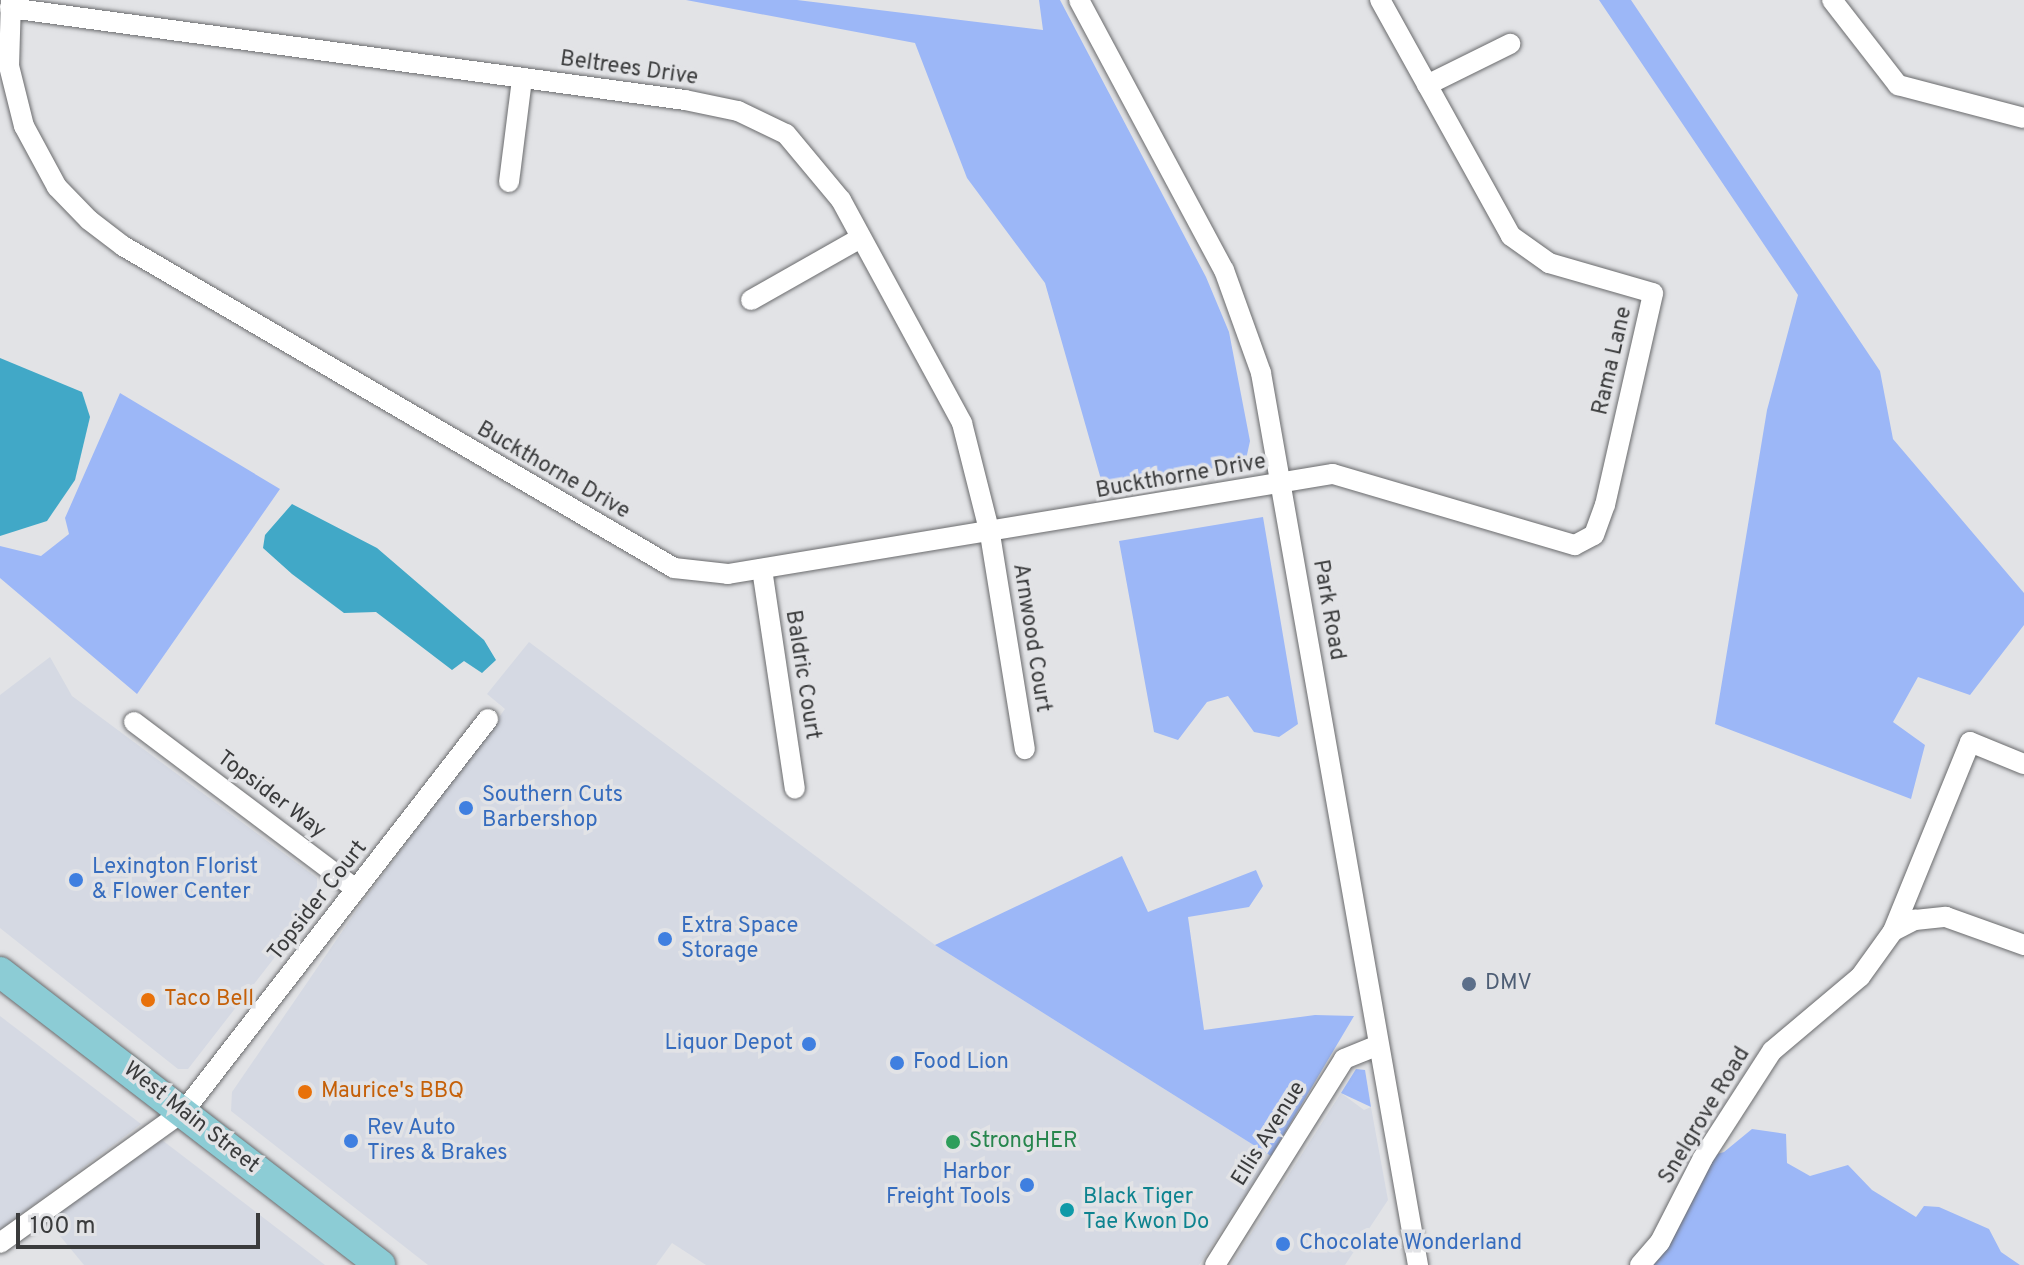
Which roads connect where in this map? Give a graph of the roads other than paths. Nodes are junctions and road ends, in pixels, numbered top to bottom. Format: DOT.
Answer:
graph roads {
  1 [pos="1079,0"];
  2 [pos="1380,0"];
  3 [pos="1832,0"];
  4 [pos="11,4"];
  5 [pos="1510,44"];
  6 [pos="522,79"];
  7 [pos="1427,85"];
  8 [pos="2024,118"];
  9 [pos="509,182"];
  10 [pos="859,239"];
  11 [pos="751,300"];
  12 [pos="1283,483"];
  13 [pos="990,534"];
  14 [pos="762,569"];
  15 [pos="488,719"];
  16 [pos="134,722"];
  17 [pos="1025,749"];
  18 [pos="2024,764"];
  19 [pos="795,789"];
  20 [pos="356,889"];
  21 [pos="1893,931"];
  22 [pos="2024,945"];
  23 [pos="0,972"];
  24 [pos="1378,1045"];
  25 [pos="184,1111"];
  26 [pos="0,1243"];
  27 [pos="369,1262"];
  28 [pos="1215,1265"];
  29 [pos="1418,1265"];
  30 [pos="1640,1265"];
  1 -- 12 [label="street, Park Road"];
  2 -- 7 [label="street, Rama Lane"];
  3 -- 8 [label="street"];
  4 -- 6 [label="street, Beltrees Drive"];
  4 -- 14 [label="street, Buckthorne Drive"];
  5 -- 7 [label="street"];
  6 -- 9 [label="street"];
  6 -- 10 [label="street, Beltrees Drive"];
  7 -- 12 [label="street, Rama Lane"];
  10 -- 11 [label="street"];
  10 -- 13 [label="street, Beltrees Drive"];
  12 -- 13 [label="street, Buckthorne Drive"];
  12 -- 24 [label="street, Park Road"];
  13 -- 14 [label="street, Buckthorne Drive"];
  13 -- 17 [label="street, Arnwood Court"];
  14 -- 19 [label="street, Baldric Court"];
  15 -- 20 [label="street, Topsider Court"];
  16 -- 20 [label="street, Topsider Way"];
  18 -- 21 [label="street, Snelgrove Road"];
  20 -- 25 [label="street, Topsider Court"];
  21 -- 22 [label="street"];
  21 -- 30 [label="street, Snelgrove Road"];
  23 -- 25 [label="main road, West Main Street"];
  24 -- 28 [label="street, Ellis Avenue"];
  24 -- 29 [label="street, Park Road"];
  25 -- 26 [label="street, Topsider Court"];
  25 -- 27 [label="main road, West Main Street"];
}
